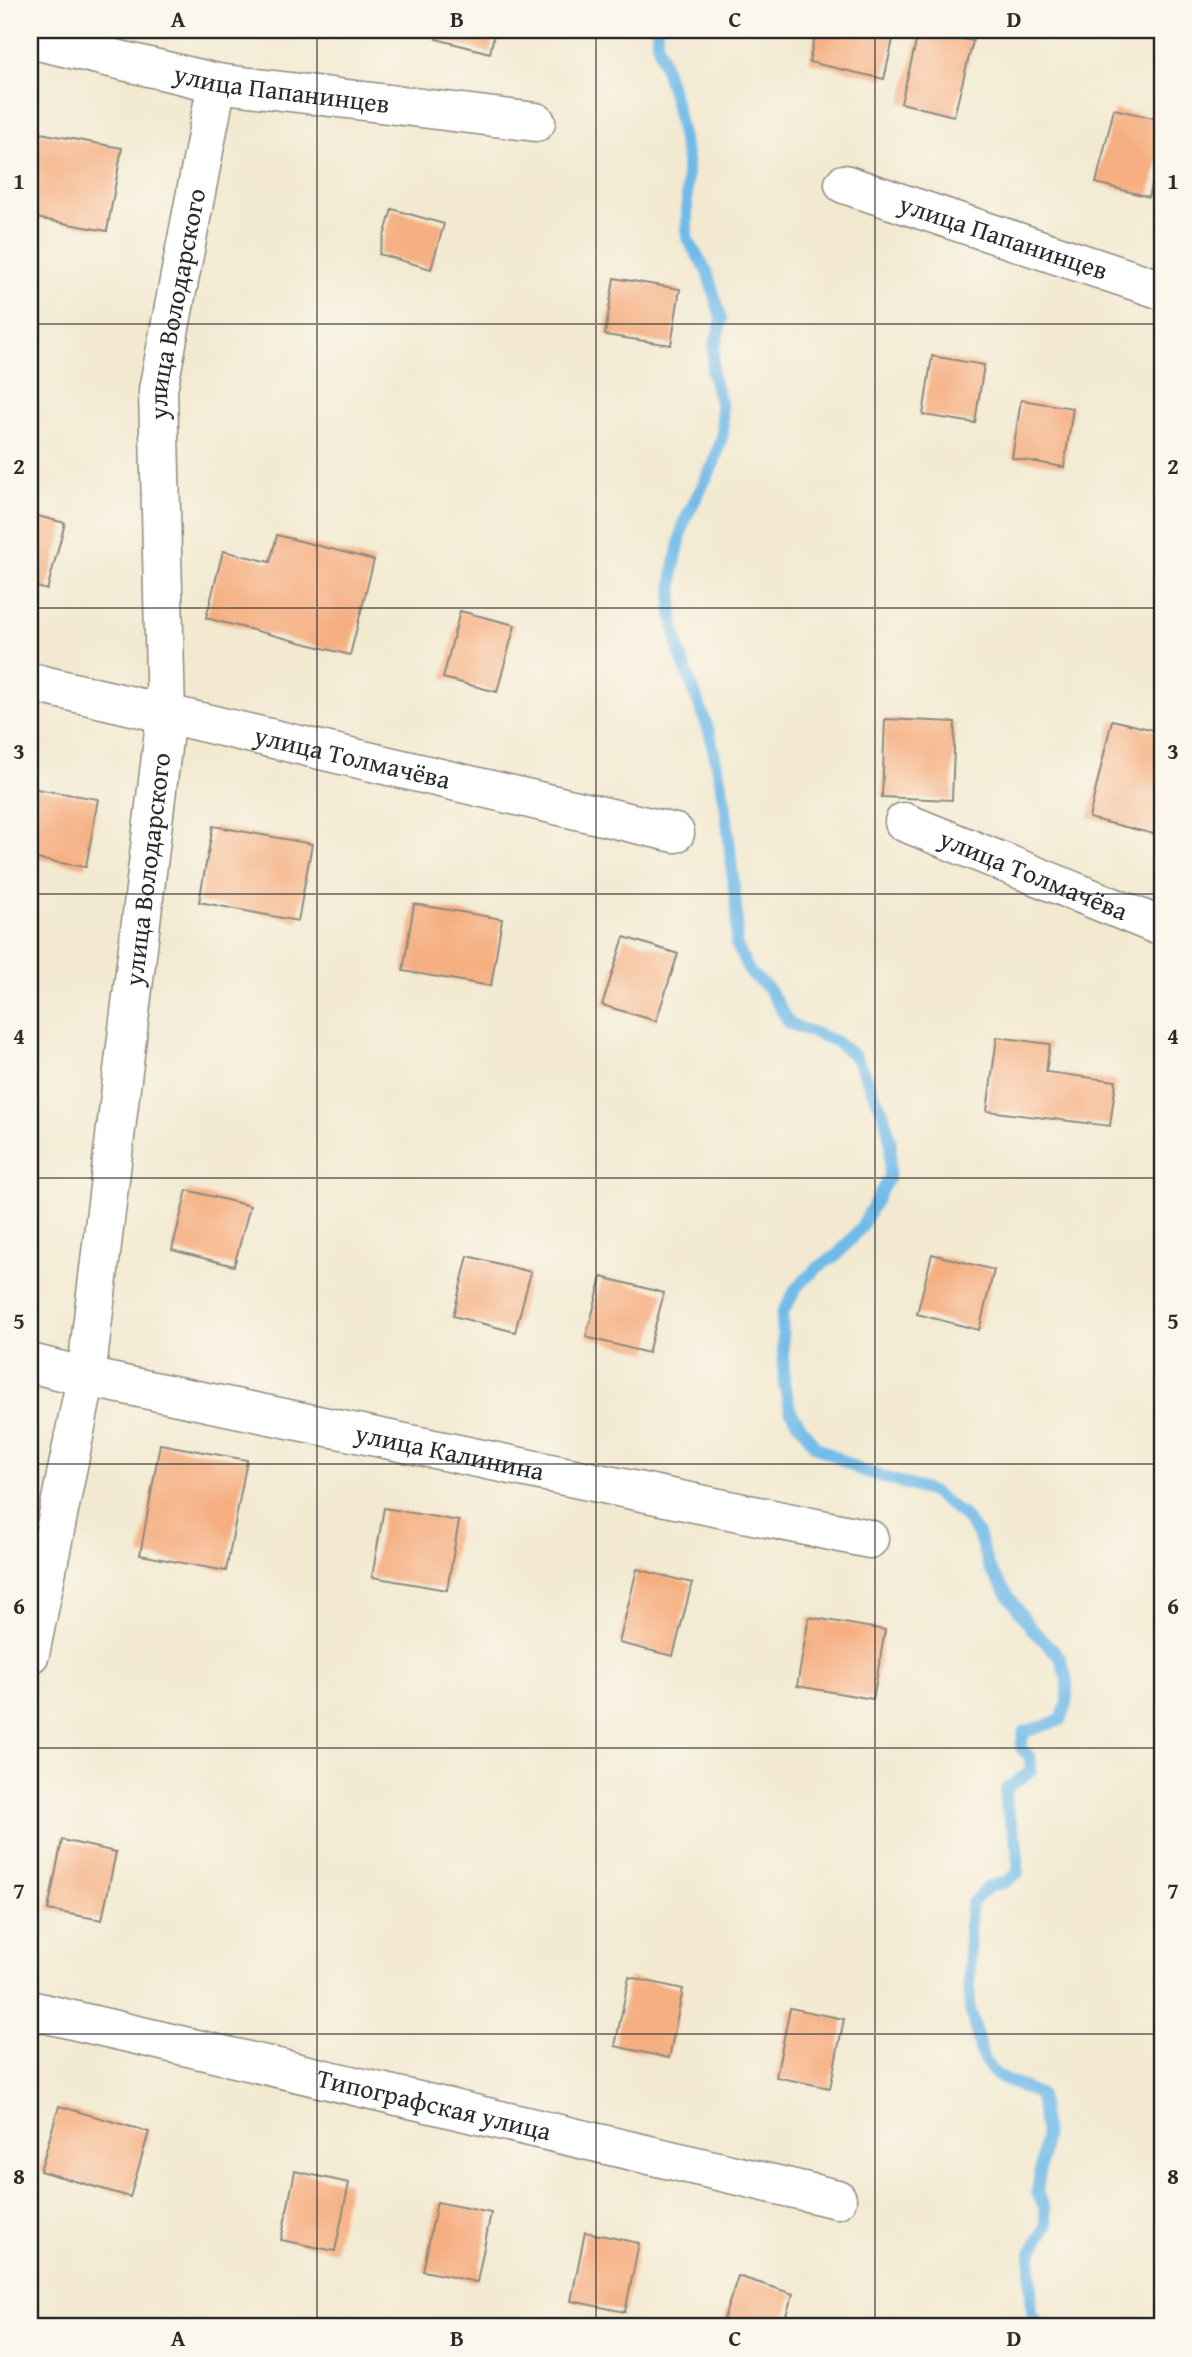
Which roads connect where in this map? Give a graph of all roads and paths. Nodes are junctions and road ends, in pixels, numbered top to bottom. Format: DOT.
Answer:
graph roads {
  1 [pos="30,39"];
  2 [pos="217,83"];
  3 [pos="536,122"];
  4 [pos="844,184"];
  5 [pos="1162,290"];
  6 [pos="30,682"];
  7 [pos="166,715"];
  8 [pos="904,822"];
  9 [pos="675,833"];
  10 [pos="1162,927"];
  11 [pos="30,1363"];
  12 [pos="86,1377"];
  13 [pos="869,1539"];
  14 [pos="30,1654"];
  15 [pos="30,2010"];
  16 [pos="837,2199"];
  1 -- 2 [label="street, улица Папанинцев"];
  2 -- 3 [label="street, улица Папанинцев"];
  2 -- 7 [label="street, улица Володарского"];
  4 -- 5 [label="street, улица Папанинцев"];
  6 -- 7 [label="street, улица Толмачёва"];
  7 -- 9 [label="street, улица Толмачёва"];
  7 -- 12 [label="street, улица Володарского"];
  8 -- 10 [label="street, улица Толмачёва"];
  11 -- 12 [label="street, улица Калинина"];
  12 -- 13 [label="street, улица Калинина"];
  12 -- 14 [label="street, улица Володарского"];
  15 -- 16 [label="street, Типографская улица"];
}
